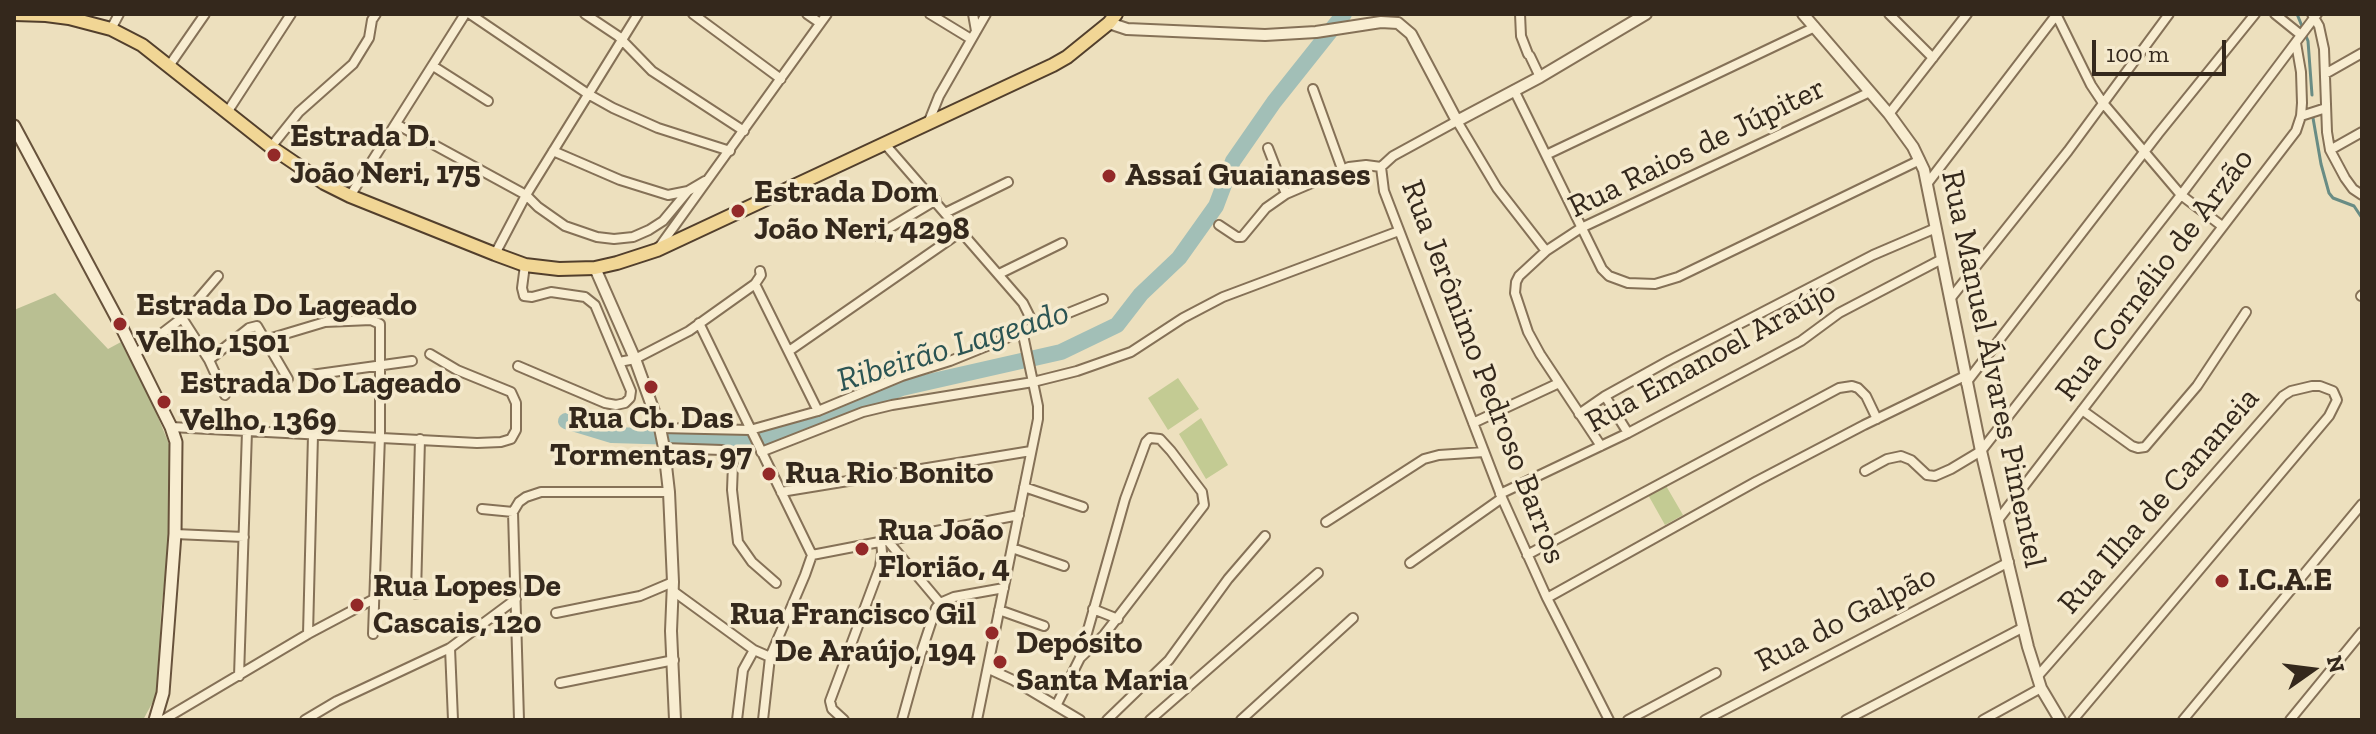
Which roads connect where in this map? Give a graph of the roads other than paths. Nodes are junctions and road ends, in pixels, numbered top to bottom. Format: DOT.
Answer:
graph roads {
  1 [pos="15,14"];
  2 [pos="119,14"];
  3 [pos="205,14"];
  4 [pos="291,14"];
  5 [pos="376,14"];
  6 [pos="468,14"];
  7 [pos="585,14"];
  8 [pos="638,14"];
  9 [pos="693,14"];
  10 [pos="807,14"];
  11 [pos="827,14"];
  12 [pos="930,14"];
  13 [pos="973,14"];
  14 [pos="986,14"];
  15 [pos="1520,14"];
  16 [pos="1646,14"];
  17 [pos="1803,14"];
  18 [pos="1889,14"];
  19 [pos="1967,14"];
  20 [pos="2057,14"];
  21 [pos="2169,14"];
  22 [pos="2255,14"];
  23 [pos="2275,14"];
  24 [pos="2313,17"];
  25 [pos="1112,18"];
  26 [pos="820,23"];
  27 [pos="1815,27"];
  28 [pos="111,29"];
  29 [pos="974,35"];
  30 [pos="2300,36"];
  31 [pos="622,40"];
  32 [pos="2362,53"];
  33 [pos="1933,58"];
  34 [pos="169,66"];
  35 [pos="433,66"];
  36 [pos="2325,74"];
  37 [pos="1540,77"];
  38 [pos="781,79"];
  39 [pos="1313,89"];
  40 [pos="1514,90"];
  41 [pos="1870,92"];
  42 [pos="588,94"];
  43 [pos="488,101"];
  44 [pos="2103,103"];
  45 [pos="2326,108"];
  46 [pos="228,111"];
  47 [pos="1889,114"];
  48 [pos="2301,116"];
  49 [pos="929,121"];
  50 [pos="1457,121"];
  51 [pos="396,124"];
  52 [pos="14,126"];
  53 [pos="744,131"];
  54 [pos="2362,132"];
  55 [pos="884,143"];
  56 [pos="271,147"];
  57 [pos="1268,148"];
  58 [pos="2330,150"];
  59 [pos="553,151"];
  60 [pos="730,151"];
  61 [pos="2144,152"];
  62 [pos="1546,155"];
  63 [pos="1920,160"];
  64 [pos="1381,167"];
  65 [pos="1342,169"];
  66 [pos="709,179"];
  67 [pos="1008,182"];
  68 [pos="1927,184"];
  69 [pos="688,191"];
  70 [pos="1286,194"];
  71 [pos="526,195"];
  72 [pos="2181,195"];
  73 [pos="2362,195"];
  74 [pos="350,196"];
  75 [pos="936,200"];
  76 [pos="947,212"];
  77 [pos="1219,225"];
  78 [pos="2222,226"];
  79 [pos="1581,228"];
  80 [pos="1936,228"];
  81 [pos="962,231"];
  82 [pos="1399,231"];
  83 [pos="876,236"];
  84 [pos="1062,243"];
  85 [pos="657,250"];
  86 [pos="1546,251"];
  87 [pos="495,254"];
  88 [pos="1942,259"];
  89 [pos="525,265"];
  90 [pos="595,268"];
  91 [pos="760,271"];
  92 [pos="999,274"];
  93 [pos="218,276"];
  94 [pos="755,284"];
  95 [pos="1103,299"];
  96 [pos="1950,299"];
  97 [pos="2246,312"];
  98 [pos="182,318"];
  99 [pos="699,323"];
  100 [pos="1034,325"];
  101 [pos="1022,330"];
  102 [pos="265,340"];
  103 [pos="789,351"];
  104 [pos="135,354"];
  105 [pos="430,354"];
  106 [pos="635,359"];
  107 [pos="209,360"];
  108 [pos="412,361"];
  109 [pos="619,362"];
  110 [pos="381,365"];
  111 [pos="518,366"];
  112 [pos="311,375"];
  113 [pos="288,379"];
  114 [pos="1966,379"];
  115 [pos="1033,382"];
  116 [pos="1559,383"];
  117 [pos="225,395"];
  118 [pos="1605,396"];
  119 [pos="2082,410"];
  120 [pos="818,411"];
  121 [pos="1579,414"];
  122 [pos="1877,419"];
  123 [pos="1473,423"];
  124 [pos="171,427"];
  125 [pos="660,428"];
  126 [pos="247,431"];
  127 [pos="752,433"];
  128 [pos="1628,433"];
  129 [pos="313,435"];
  130 [pos="380,436"];
  131 [pos="420,439"];
  132 [pos="1601,446"];
  133 [pos="664,448"];
  134 [pos="760,450"];
  135 [pos="1031,451"];
  136 [pos="1981,451"];
  137 [pos="1484,452"];
  138 [pos="1865,471"];
  139 [pos="1024,487"];
  140 [pos="669,492"];
  141 [pos="781,492"];
  142 [pos="1501,496"];
  143 [pos="2362,504"];
  144 [pos="1083,507"];
  145 [pos="482,509"];
  146 [pos="513,512"];
  147 [pos="1019,515"];
  148 [pos="1998,520"];
  149 [pos="1326,522"];
  150 [pos="175,534"];
  151 [pos="1265,536"];
  152 [pos="244,537"];
  153 [pos="884,540"];
  154 [pos="1012,548"];
  155 [pos="812,555"];
  156 [pos="1527,555"];
  157 [pos="2009,562"];
  158 [pos="1410,563"];
  159 [pos="1064,566"];
  160 [pos="1318,573"];
  161 [pos="776,583"];
  162 [pos="673,586"];
  163 [pos="1004,588"];
  164 [pos="416,594"];
  165 [pos="1547,598"];
  166 [pos="374,599"];
  167 [pos="516,599"];
  168 [pos="940,603"];
  169 [pos="1093,609"];
  170 [pos="999,610"];
  171 [pos="556,613"];
  172 [pos="1353,618"];
  173 [pos="1118,619"];
  174 [pos="1044,626"];
  175 [pos="2024,627"];
  176 [pos="2362,632"];
  177 [pos="308,634"];
  178 [pos="373,634"];
  179 [pos="450,648"];
  180 [pos="754,650"];
  181 [pos="1080,658"];
  182 [pos="674,660"];
  183 [pos="770,661"];
  184 [pos="989,669"];
  185 [pos="1716,673"];
  186 [pos="239,676"];
  187 [pos="2037,677"];
  188 [pos="560,683"];
  189 [pos="2041,688"];
  190 [pos="1056,706"];
  191 [pos="155,720"];
  192 [pos="163,720"];
  193 [pos="305,720"];
  194 [pos="453,720"];
  195 [pos="519,720"];
  196 [pos="675,720"];
  197 [pos="737,720"];
  198 [pos="763,720"];
  199 [pos="843,720"];
  200 [pos="902,720"];
  201 [pos="977,720"];
  202 [pos="1080,720"];
  203 [pos="1107,720"];
  204 [pos="1150,720"];
  205 [pos="1241,720"];
  206 [pos="1609,720"];
  207 [pos="1628,720"];
  208 [pos="1705,720"];
  209 [pos="1846,720"];
  210 [pos="1983,720"];
  211 [pos="2060,720"];
  212 [pos="2073,720"];
  213 [pos="2183,720"];
  214 [pos="2290,720"];
  1 -- 28 [label="main road"];
  2 -- 28 [label="street"];
  3 -- 34 [label="street"];
  4 -- 46 [label="street"];
  5 -- 56 [label="street"];
  6 -- 35 [label="street"];
  6 -- 42 [label="street"];
  7 -- 31 [label="street"];
  8 -- 31 [label="street"];
  9 -- 38 [label="street"];
  10 -- 26 [label="street"];
  11 -- 26 [label="street"];
  12 -- 29 [label="street"];
  13 -- 29 [label="street"];
  14 -- 29 [label="street"];
  15 -- 37 [label="street"];
  16 -- 37 [label="street"];
  17 -- 27 [label="street, Rua Manuel Álvares Pimentel"];
  18 -- 33 [label="street"];
  19 -- 33 [label="street"];
  20 -- 44 [label="street"];
  20 -- 68 [label="street"];
  21 -- 44 [label="street"];
  22 -- 61 [label="street"];
  23 -- 30 [label="street"];
  24 -- 30 [label="street"];
  24 -- 36 [label="street"];
  25 -- 49 [label="main road"];
  25 -- 50 [label="street"];
  26 -- 38 [label="street"];
  27 -- 41 [label="street, Rua Manuel Álvares Pimentel"];
  27 -- 62 [label="street"];
  28 -- 34 [label="main road"];
  29 -- 49 [label="street"];
  30 -- 48 [label="street"];
  30 -- 72 [label="street"];
  31 -- 42 [label="street"];
  31 -- 53 [label="street"];
  32 -- 36 [label="street"];
  33 -- 47 [label="street"];
  34 -- 46 [label="main road"];
  35 -- 43 [label="street"];
  35 -- 51 [label="street"];
  36 -- 45 [label="street"];
  37 -- 40 [label="street"];
  38 -- 53 [label="street"];
  39 -- 65 [label="street"];
  40 -- 50 [label="street"];
  40 -- 62 [label="street"];
  41 -- 47 [label="street, Rua Manuel Álvares Pimentel"];
  41 -- 79 [label="street, Rua Raios de Júpiter"];
  42 -- 59 [label="street"];
  42 -- 60 [label="street"];
  44 -- 61 [label="street"];
  44 -- 96 [label="street"];
  45 -- 48 [label="street"];
  45 -- 58 [label="street"];
  46 -- 56 [label="main road"];
  47 -- 63 [label="street, Rua Manuel Álvares Pimentel"];
  48 -- 78 [label="street, Rua Cornélio de Arzão"];
  49 -- 55 [label="main road"];
  50 -- 64 [label="street"];
  50 -- 86 [label="street"];
  51 -- 71 [label="street"];
  51 -- 74 [label="street"];
  52 -- 104 [label="main road"];
  53 -- 60 [label="street"];
  54 -- 58 [label="street"];
  55 -- 75 [label="street"];
  55 -- 85 [label="main road"];
  56 -- 74 [label="main road"];
  57 -- 70 [label="street"];
  58 -- 73 [label="street"];
  59 -- 69 [label="street"];
  59 -- 71 [label="street"];
  60 -- 66 [label="street"];
  61 -- 72 [label="street"];
  61 -- 114 [label="street"];
  62 -- 79 [label="street"];
  63 -- 68 [label="street, Rua Manuel Álvares Pimentel"];
  63 -- 79 [label="street"];
  64 -- 65 [label="street, Rua Jerônimo Pedroso Barros"];
  64 -- 82 [label="street, Rua Jerônimo Pedroso Barros"];
  65 -- 70 [label="street, Rua Jerônimo Pedroso Barros"];
  66 -- 69 [label="street"];
  66 -- 85 [label="street"];
  67 -- 76 [label="street"];
  68 -- 80 [label="street, Rua Manuel Álvares Pimentel"];
  69 -- 71 [label="street"];
  70 -- 77 [label="street, Rua Jerônimo Pedroso Barros"];
  71 -- 87 [label="street"];
  72 -- 78 [label="street"];
  72 -- 136 [label="street"];
  74 -- 87 [label="main road"];
  75 -- 76 [label="street"];
  75 -- 83 [label="street"];
  76 -- 81 [label="street"];
  78 -- 119 [label="street, Rua Cornélio de Arzão"];
  79 -- 86 [label="street, Rua Raios de Júpiter"];
  80 -- 88 [label="street, Rua Manuel Álvares Pimentel"];
  80 -- 118 [label="street"];
  81 -- 92 [label="street"];
  81 -- 103 [label="street"];
  82 -- 115 [label="street"];
  82 -- 123 [label="street, Rua Jerônimo Pedroso Barros"];
  84 -- 92 [label="street"];
  85 -- 90 [label="main road"];
  86 -- 116 [label="street, Rua Raios de Júpiter"];
  87 -- 89 [label="main road"];
  88 -- 96 [label="street, Rua Manuel Álvares Pimentel"];
  88 -- 128 [label="street, Rua Emanoel Araújo"];
  89 -- 90 [label="main road"];
  89 -- 109 [label="street"];
  90 -- 106 [label="street"];
  91 -- 94 [label="street"];
  92 -- 100 [label="street"];
  93 -- 98 [label="street"];
  94 -- 99 [label="street"];
  94 -- 103 [label="street"];
  95 -- 100 [label="street"];
  96 -- 114 [label="street, Rua Manuel Álvares Pimentel"];
  97 -- 119 [label="street"];
  98 -- 104 [label="street"];
  98 -- 107 [label="street"];
  99 -- 106 [label="street"];
  99 -- 127 [label="street"];
  100 -- 101 [label="street"];
  101 -- 115 [label="street"];
  101 -- 120 [label="street"];
  102 -- 107 [label="street"];
  102 -- 110 [label="street"];
  102 -- 113 [label="street"];
  103 -- 120 [label="street"];
  104 -- 124 [label="main road"];
  105 -- 131 [label="street"];
  106 -- 109 [label="street"];
  106 -- 125 [label="street"];
  107 -- 117 [label="street"];
  108 -- 110 [label="street"];
  109 -- 111 [label="street"];
  110 -- 112 [label="street"];
  110 -- 130 [label="street"];
  114 -- 122 [label="street"];
  114 -- 136 [label="street, Rua Manuel Álvares Pimentel"];
  115 -- 134 [label="street"];
  115 -- 135 [label="street"];
  116 -- 121 [label="street, Rua Raios de Júpiter"];
  116 -- 123 [label="street"];
  118 -- 121 [label="street"];
  118 -- 128 [label="street"];
  119 -- 148 [label="street, Rua Cornélio de Arzão"];
  120 -- 127 [label="street"];
  121 -- 132 [label="street, Rua Raios de Júpiter"];
  122 -- 156 [label="street"];
  122 -- 165 [label="street"];
  123 -- 137 [label="street, Rua Jerônimo Pedroso Barros"];
  124 -- 126 [label="street"];
  124 -- 150 [label="main road"];
  125 -- 127 [label="street"];
  125 -- 133 [label="street"];
  126 -- 129 [label="street"];
  126 -- 152 [label="street"];
  127 -- 134 [label="street"];
  128 -- 132 [label="street, Rua Emanoel Araújo"];
  129 -- 130 [label="street"];
  129 -- 177 [label="street"];
  130 -- 131 [label="street"];
  130 -- 166 [label="street"];
  131 -- 164 [label="street"];
  132 -- 142 [label="street, Rua Emanoel Araújo"];
  133 -- 140 [label="street"];
  133 -- 161 [label="street"];
  134 -- 141 [label="street"];
  135 -- 139 [label="street"];
  135 -- 141 [label="street"];
  136 -- 138 [label="street"];
  136 -- 148 [label="street, Rua Manuel Álvares Pimentel"];
  137 -- 142 [label="street, Rua Jerônimo Pedroso Barros"];
  137 -- 149 [label="street"];
  139 -- 144 [label="street"];
  139 -- 147 [label="street"];
  140 -- 146 [label="street"];
  140 -- 162 [label="street"];
  141 -- 155 [label="street"];
  142 -- 156 [label="street, Rua Jerônimo Pedroso Barros"];
  142 -- 158 [label="street, Rua Emanoel Araújo"];
  143 -- 213 [label="street"];
  145 -- 146 [label="street"];
  146 -- 167 [label="street"];
  147 -- 153 [label="street"];
  147 -- 154 [label="street"];
  148 -- 157 [label="street, Rua Manuel Álvares Pimentel"];
  150 -- 152 [label="street"];
  150 -- 191 [label="main road"];
  151 -- 203 [label="street"];
  152 -- 186 [label="street"];
  153 -- 155 [label="street"];
  153 -- 168 [label="street"];
  153 -- 199 [label="street"];
  154 -- 159 [label="street"];
  154 -- 163 [label="street"];
  155 -- 183 [label="street"];
  156 -- 165 [label="street, Rua Jerônimo Pedroso Barros"];
  157 -- 175 [label="street, Rua Manuel Álvares Pimentel"];
  157 -- 208 [label="street, Rua do Galpão"];
  160 -- 204 [label="street"];
  162 -- 171 [label="street"];
  162 -- 180 [label="street"];
  162 -- 182 [label="street"];
  163 -- 168 [label="street"];
  163 -- 170 [label="street"];
  165 -- 206 [label="street, Rua Jerônimo Pedroso Barros"];
  166 -- 177 [label="street"];
  166 -- 178 [label="street"];
  167 -- 179 [label="street"];
  167 -- 195 [label="street"];
  168 -- 200 [label="street"];
  169 -- 173 [label="street"];
  169 -- 173 [label="street"];
  169 -- 181 [label="street"];
  170 -- 174 [label="street"];
  170 -- 184 [label="street"];
  172 -- 205 [label="street"];
  173 -- 181 [label="street"];
  175 -- 187 [label="street, Rua Manuel Álvares Pimentel"];
  175 -- 209 [label="street"];
  176 -- 214 [label="street"];
  177 -- 186 [label="street"];
  179 -- 193 [label="street"];
  179 -- 194 [label="street"];
  180 -- 183 [label="street"];
  180 -- 197 [label="street"];
  181 -- 190 [label="street"];
  182 -- 188 [label="street"];
  182 -- 196 [label="street"];
  183 -- 198 [label="street"];
  184 -- 190 [label="street"];
  184 -- 201 [label="street"];
  185 -- 207 [label="street"];
  186 -- 192 [label="street"];
  187 -- 189 [label="street, Rua Manuel Álvares Pimentel"];
  187 -- 212 [label="street, Rua Ilha de Cananeia"];
  189 -- 210 [label="street"];
  189 -- 211 [label="street, Rua Manuel Álvares Pimentel"];
  190 -- 202 [label="street"];
}
